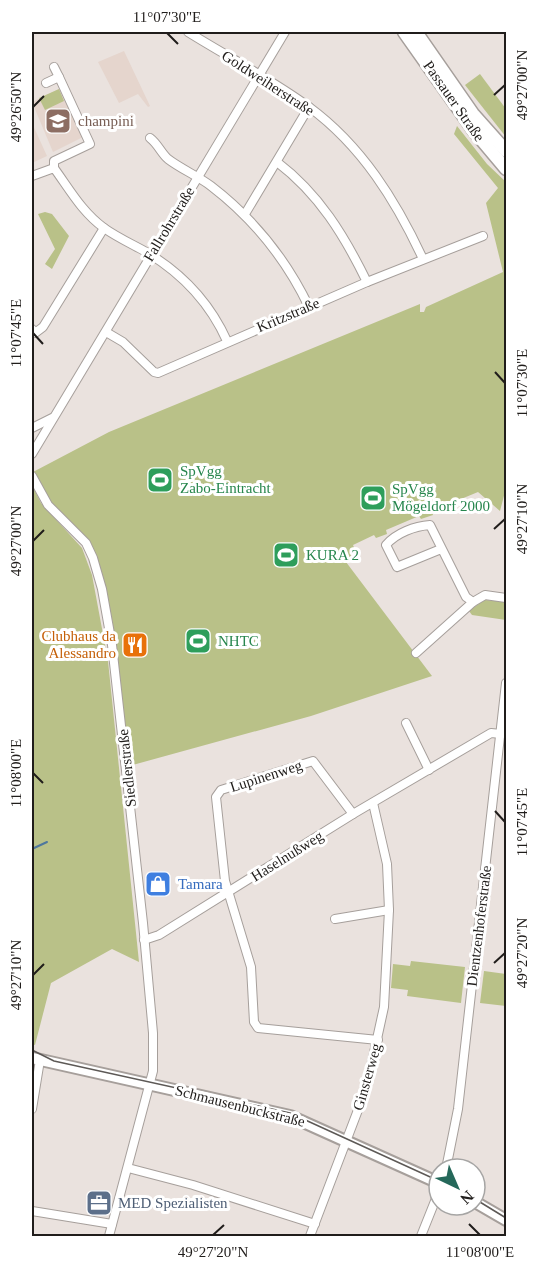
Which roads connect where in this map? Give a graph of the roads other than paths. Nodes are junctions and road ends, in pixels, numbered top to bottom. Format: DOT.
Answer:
graph roads {
  1 [pos="188,32"];
  2 [pos="285,32"];
  3 [pos="404,32"];
  4 [pos="416,32"];
  5 [pos="54,67"];
  6 [pos="260,75"];
  7 [pos="59,77"];
  8 [pos="46,83"];
  9 [pos="309,107"];
  10 [pos="150,138"];
  11 [pos="507,151"];
  12 [pos="277,162"];
  13 [pos="54,168"];
  14 [pos="507,169"];
  15 [pos="32,176"];
  16 [pos="198,177"];
  17 [pos="245,214"];
  18 [pos="105,228"];
  19 [pos="483,236"];
  20 [pos="151,255"];
  21 [pos="423,259"];
  22 [pos="367,282"];
  23 [pos="309,307"];
  24 [pos="32,329"];
  25 [pos="106,332"];
  26 [pos="227,341"];
  27 [pos="54,417"];
  28 [pos="32,428"];
  29 [pos="32,454"];
  30 [pos="32,476"];
  31 [pos="441,549"];
  32 [pos="507,598"];
  33 [pos="473,602"];
  34 [pos="416,653"];
  35 [pos="507,683"];
  36 [pos="504,722"];
  37 [pos="406,723"];
  38 [pos="501,734"];
  39 [pos="429,770"];
  40 [pos="373,803"];
  41 [pos="353,814"];
  42 [pos="228,893"];
  43 [pos="389,910"];
  44 [pos="335,919"];
  45 [pos="144,940"];
  46 [pos="378,1040"];
  47 [pos="36,1059"];
  48 [pos="150,1083"];
  49 [pos="32,1109"];
  50 [pos="346,1140"];
  51 [pos="448,1157"];
  52 [pos="128,1168"];
  53 [pos="427,1177"];
  54 [pos="487,1208"];
  55 [pos="32,1211"];
  56 [pos="505,1216"];
  57 [pos="429,1217"];
  58 [pos="112,1224"];
  59 [pos="315,1224"];
  60 [pos="109,1236"];
  61 [pos="310,1236"];
  62 [pos="421,1236"];
  1 -- 6 [label="street, Goldweiherstraße"];
  2 -- 6 [label="street, Fallrohrstraße"];
  3 -- 14 [label="main road, Passauer Straße"];
  4 -- 11 [label="main road, Passauer Straße"];
  5 -- 7 [label="street"];
  6 -- 9 [label="street, Goldweiherstraße"];
  6 -- 16 [label="street, Fallrohrstraße"];
  7 -- 8 [label="street"];
  7 -- 13 [label="street"];
  9 -- 12 [label="street"];
  9 -- 21 [label="street, Goldweiherstraße"];
  10 -- 16 [label="street"];
  12 -- 17 [label="street"];
  12 -- 22 [label="street"];
  13 -- 15 [label="street"];
  13 -- 18 [label="street"];
  16 -- 17 [label="street"];
  16 -- 20 [label="street, Fallrohrstraße"];
  17 -- 23 [label="street"];
  18 -- 20 [label="street"];
  18 -- 24 [label="street"];
  19 -- 21 [label="street, Kritzstraße"];
  20 -- 25 [label="street, Fallrohrstraße"];
  20 -- 26 [label="street"];
  21 -- 22 [label="street, Kritzstraße"];
  22 -- 23 [label="street, Kritzstraße"];
  23 -- 26 [label="street, Kritzstraße"];
  25 -- 26 [label="street, Kritzstraße"];
  25 -- 27 [label="street, Fallrohrstraße"];
  27 -- 28 [label="street"];
  27 -- 29 [label="street, Fallrohrstraße"];
  30 -- 45 [label="street, Siedlerstraße"];
  31 -- 31 [label="street"];
  31 -- 33 [label="street"];
  32 -- 33 [label="street"];
  33 -- 34 [label="street"];
  35 -- 36 [label="street, Dientzenhoferstraße"];
  36 -- 38 [label="street, Dientzenhoferstraße"];
  37 -- 39 [label="street"];
  38 -- 39 [label="street, Haselnußweg"];
  38 -- 51 [label="street, Dientzenhoferstraße"];
  39 -- 40 [label="street, Haselnußweg"];
  40 -- 41 [label="street, Haselnußweg"];
  40 -- 43 [label="street, Ginsterweg"];
  41 -- 42 [label="street, Haselnußweg"];
  41 -- 42 [label="street, Lupinenweg"];
  42 -- 45 [label="street, Haselnußweg"];
  42 -- 46 [label="street"];
  43 -- 44 [label="street"];
  43 -- 46 [label="street, Ginsterweg"];
  45 -- 48 [label="street, Siedlerstraße"];
  46 -- 50 [label="street, Ginsterweg"];
  47 -- 48 [label="street, Schmausenbuckstraße"];
  47 -- 49 [label="street"];
  48 -- 50 [label="street, Schmausenbuckstraße"];
  48 -- 52 [label="street, Siedlerstraße"];
  50 -- 53 [label="street, Schmausenbuckstraße"];
  50 -- 59 [label="street, Ginsterweg"];
  52 -- 58 [label="street, Siedlerstraße"];
  52 -- 59 [label="street"];
  54 -- 56 [label="street"];
  55 -- 58 [label="street"];
  57 -- 62 [label="street"];
  58 -- 60 [label="street, Siedlerstraße"];
  59 -- 61 [label="street, Ginsterweg"];
}
